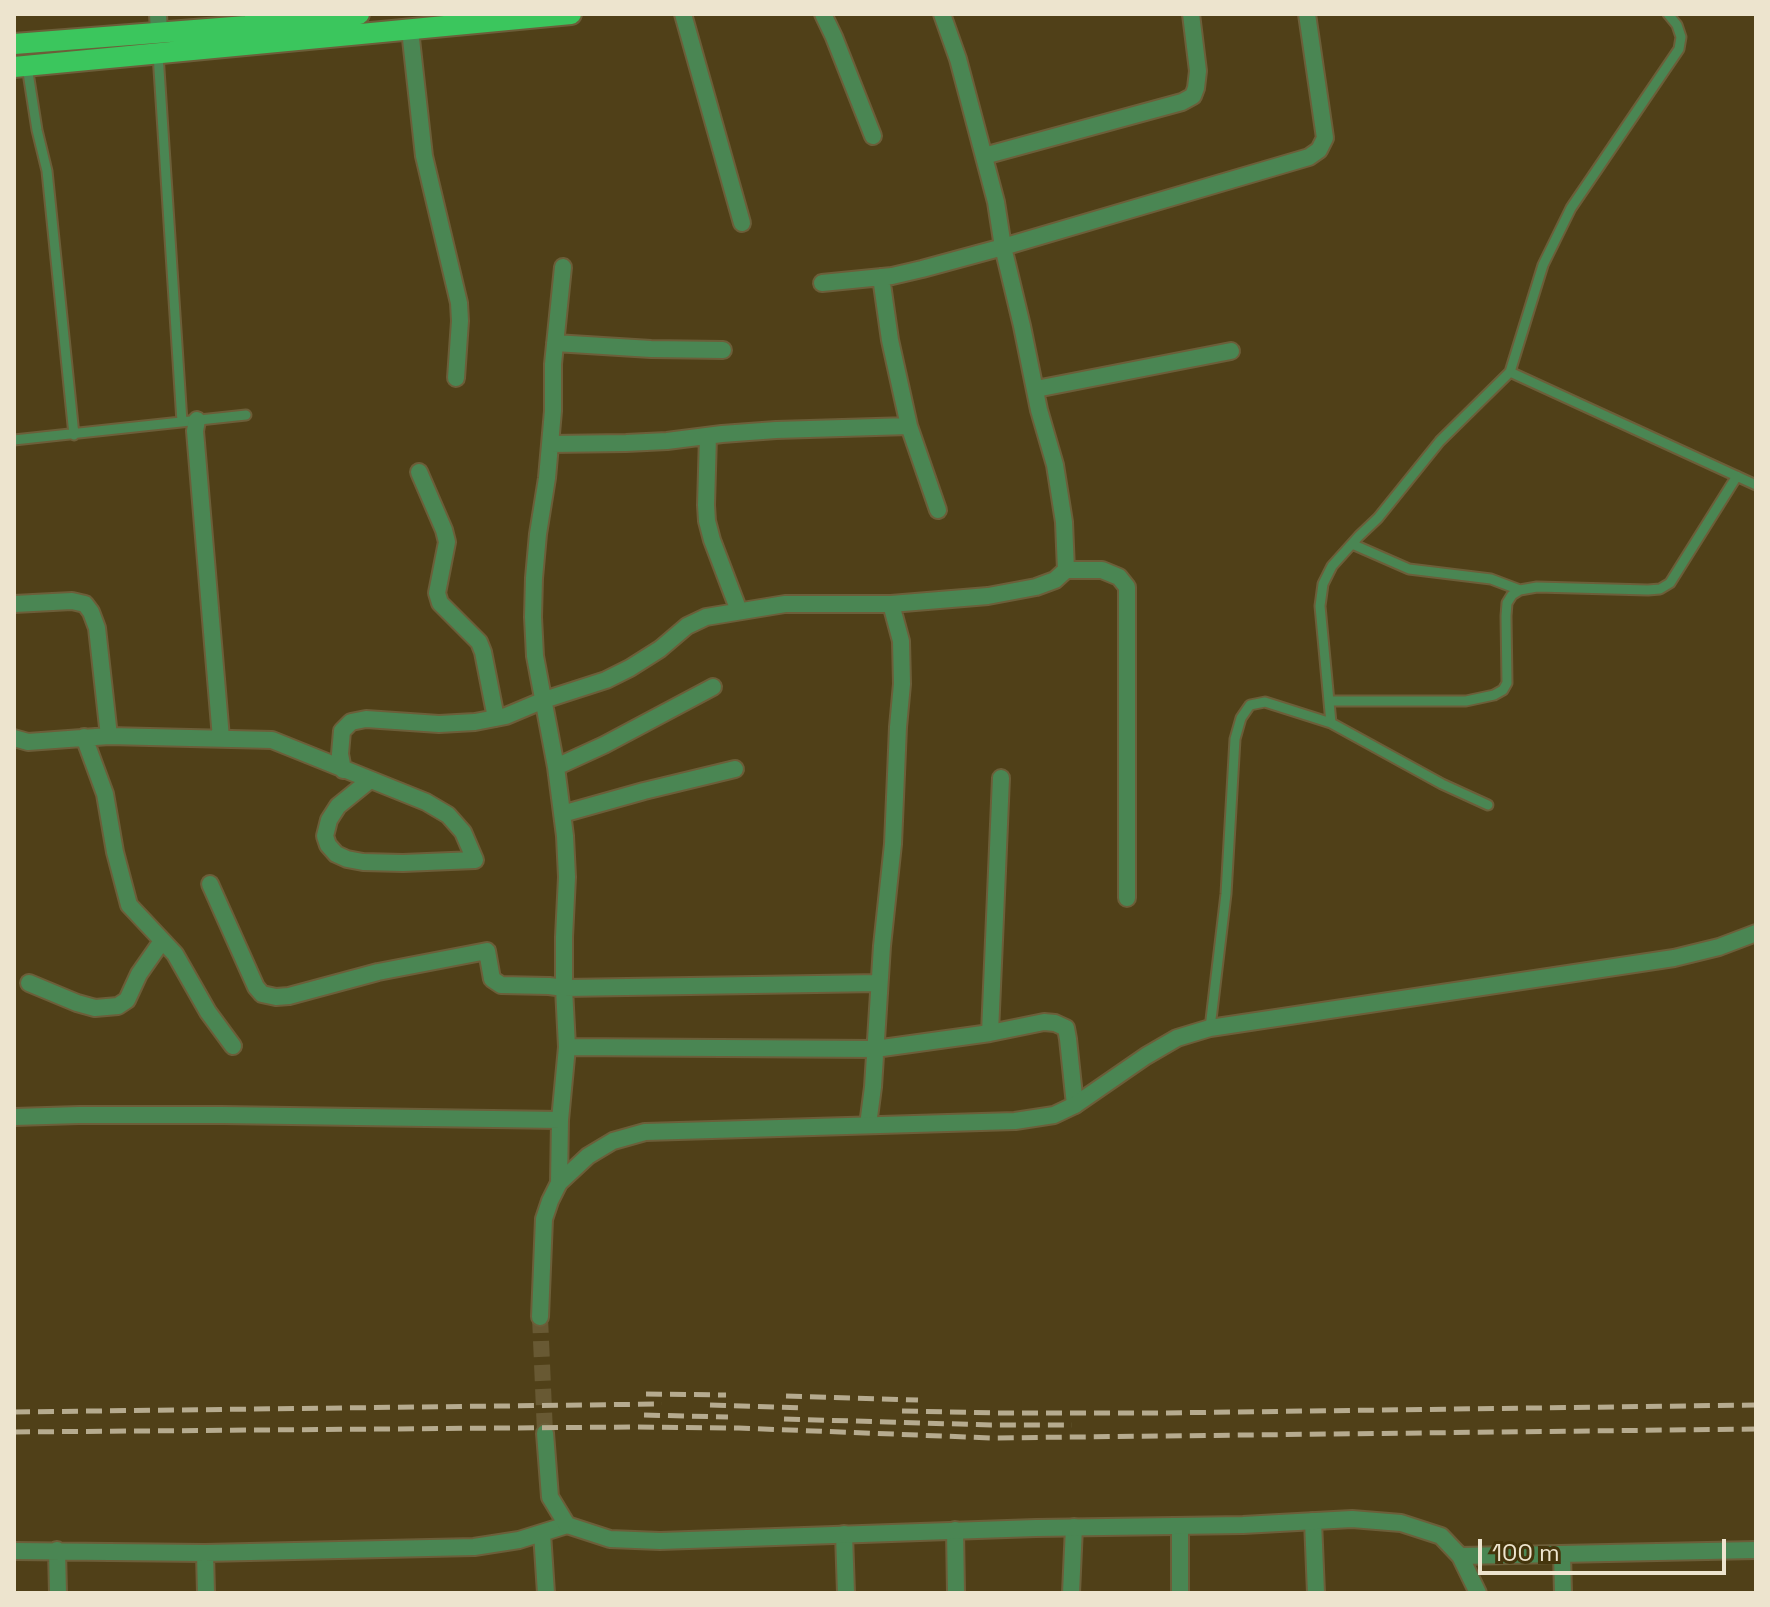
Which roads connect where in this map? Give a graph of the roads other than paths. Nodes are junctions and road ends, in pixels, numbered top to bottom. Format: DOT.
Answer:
graph roads {
  1 [pos="359,14"];
  2 [pos="571,14"];
  3 [pos="683,14"];
  4 [pos="823,14"];
  5 [pos="942,14"];
  6 [pos="1191,14"];
  7 [pos="1307,14"];
  8 [pos="1668,14"];
  9 [pos="159,23"];
  10 [pos="246,29"];
  11 [pos="410,30"];
  12 [pos="14,44"];
  13 [pos="158,54"];
  14 [pos="20,66"];
  15 [pos="873,136"];
  16 [pos="984,156"];
  17 [pos="742,223"];
  18 [pos="1003,247"];
  19 [pos="563,267"];
  20 [pos="881,277"];
  21 [pos="822,283"];
  22 [pos="555,343"];
  23 [pos="723,350"];
  24 [pos="1231,351"];
  25 [pos="1510,372"];
  26 [pos="456,378"];
  27 [pos="1036,389"];
  28 [pos="246,415"];
  29 [pos="190,421"];
  30 [pos="909,426"];
  31 [pos="74,435"];
  32 [pos="708,436"];
  33 [pos="14,440"];
  34 [pos="550,444"];
  35 [pos="419,472"];
  36 [pos="1737,476"];
  37 [pos="1756,485"];
  38 [pos="938,510"];
  39 [pos="1352,544"];
  40 [pos="1066,570"];
  41 [pos="1520,590"];
  42 [pos="14,604"];
  43 [pos="891,604"];
  44 [pos="739,611"];
  45 [pos="713,687"];
  46 [pos="544,700"];
  47 [pos="1329,701"];
  48 [pos="496,718"];
  49 [pos="1331,723"];
  50 [pos="109,736"];
  51 [pos="84,737"];
  52 [pos="14,738"];
  53 [pos="221,738"];
  54 [pos="556,767"];
  55 [pos="735,769"];
  56 [pos="343,770"];
  57 [pos="1001,778"];
  58 [pos="370,780"];
  59 [pos="1488,805"];
  60 [pos="562,814"];
  61 [pos="210,884"];
  62 [pos="1127,898"];
  63 [pos="1756,933"];
  64 [pos="162,941"];
  65 [pos="29,983"];
  66 [pos="879,983"];
  67 [pos="564,988"];
  68 [pos="1210,1028"];
  69 [pos="990,1033"];
  70 [pos="233,1046"];
  71 [pos="567,1047"];
  72 [pos="875,1049"];
  73 [pos="1075,1105"];
  74 [pos="14,1117"];
  75 [pos="560,1120"];
  76 [pos="868,1125"];
  77 [pos="559,1183"];
  78 [pos="540,1317"];
  79 [pos="545,1433"];
  80 [pos="1313,1521"];
  81 [pos="567,1525"];
  82 [pos="1180,1526"];
  83 [pos="1074,1527"];
  84 [pos="955,1530"];
  85 [pos="542,1533"];
  86 [pos="844,1534"];
  87 [pos="57,1550"];
  88 [pos="1756,1550"];
  89 [pos="14,1551"];
  90 [pos="205,1553"];
  91 [pos="1562,1554"];
  92 [pos="1460,1556"];
  93 [pos="58,1593"];
  94 [pos="206,1593"];
  95 [pos="546,1593"];
  96 [pos="846,1593"];
  97 [pos="956,1593"];
  98 [pos="1071,1593"];
  99 [pos="1180,1593"];
  100 [pos="1316,1593"];
  101 [pos="1478,1593"];
  102 [pos="1563,1593"];
  1 -- 10 [label="main road"];
  2 -- 11 [label="main road"];
  3 -- 17 [label="street"];
  4 -- 15 [label="street"];
  5 -- 16 [label="street"];
  6 -- 16 [label="street"];
  7 -- 18 [label="street"];
  8 -- 25 [label="lane"];
  9 -- 10 [label="main road"];
  9 -- 12 [label="main road"];
  10 -- 11 [label="main road"];
  10 -- 13 [label="main road"];
  11 -- 26 [label="street"];
  13 -- 14 [label="main road"];
  13 -- 29 [label="lane"];
  14 -- 31 [label="lane"];
  16 -- 18 [label="street"];
  18 -- 20 [label="street"];
  18 -- 27 [label="street"];
  19 -- 22 [label="street"];
  20 -- 21 [label="street"];
  20 -- 30 [label="street"];
  22 -- 23 [label="street"];
  22 -- 34 [label="street"];
  24 -- 27 [label="street"];
  25 -- 36 [label="lane"];
  25 -- 39 [label="lane"];
  27 -- 40 [label="street"];
  28 -- 29 [label="lane"];
  29 -- 31 [label="lane"];
  29 -- 53 [label="street"];
  30 -- 32 [label="street"];
  30 -- 38 [label="street"];
  31 -- 33 [label="lane"];
  32 -- 34 [label="street"];
  32 -- 44 [label="street"];
  34 -- 46 [label="street"];
  35 -- 48 [label="street"];
  36 -- 37 [label="lane"];
  36 -- 41 [label="lane"];
  39 -- 41 [label="lane"];
  39 -- 47 [label="lane"];
  40 -- 43 [label="street"];
  40 -- 62 [label="street"];
  41 -- 47 [label="lane"];
  42 -- 50 [label="street"];
  43 -- 44 [label="street"];
  43 -- 66 [label="street"];
  44 -- 46 [label="street"];
  45 -- 54 [label="street"];
  46 -- 48 [label="street"];
  46 -- 54 [label="street"];
  47 -- 49 [label="lane"];
  48 -- 56 [label="street"];
  49 -- 59 [label="lane"];
  49 -- 68 [label="lane"];
  50 -- 51 [label="street"];
  50 -- 53 [label="street"];
  51 -- 52 [label="street"];
  51 -- 64 [label="street"];
  53 -- 56 [label="street"];
  54 -- 60 [label="street"];
  55 -- 60 [label="street"];
  56 -- 58 [label="street"];
  57 -- 69 [label="street"];
  58 -- 58 [label="street"];
  60 -- 67 [label="street"];
  61 -- 67 [label="street"];
  63 -- 68 [label="street"];
  64 -- 65 [label="street"];
  64 -- 70 [label="street"];
  66 -- 67 [label="street"];
  66 -- 72 [label="street"];
  67 -- 71 [label="street"];
  68 -- 73 [label="street"];
  69 -- 72 [label="street"];
  69 -- 73 [label="street"];
  71 -- 72 [label="street"];
  71 -- 75 [label="street"];
  72 -- 76 [label="street"];
  73 -- 76 [label="street"];
  74 -- 75 [label="street"];
  75 -- 77 [label="street"];
  76 -- 77 [label="street"];
  77 -- 78 [label="street"];
  79 -- 81 [label="street"];
  80 -- 82 [label="street"];
  80 -- 92 [label="street"];
  80 -- 100 [label="street"];
  81 -- 85 [label="street"];
  81 -- 86 [label="street"];
  82 -- 83 [label="street"];
  82 -- 99 [label="street"];
  83 -- 84 [label="street"];
  83 -- 98 [label="street"];
  84 -- 86 [label="street"];
  84 -- 97 [label="street"];
  85 -- 90 [label="street"];
  85 -- 95 [label="street"];
  86 -- 96 [label="street"];
  87 -- 89 [label="street"];
  87 -- 90 [label="street"];
  87 -- 93 [label="street"];
  88 -- 91 [label="street"];
  90 -- 94 [label="street"];
  91 -- 92 [label="street"];
  91 -- 102 [label="street"];
  92 -- 101 [label="street"];
}
